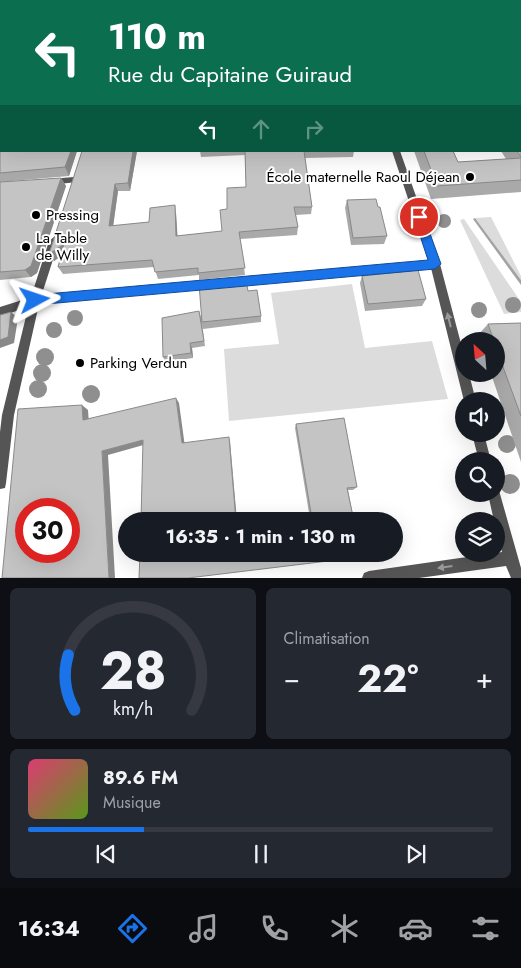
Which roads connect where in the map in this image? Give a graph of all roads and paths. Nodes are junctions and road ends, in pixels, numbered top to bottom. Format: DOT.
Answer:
graph roads {
  1 [pos="396,152"];
  2 [pos="78,166"];
  3 [pos="37,183"];
  4 [pos="59,226"];
  5 [pos="435,264"];
  6 [pos="35,300"];
  7 [pos="0,312"];
  8 [pos="468,392"];
  9 [pos="0,484"];
  10 [pos="496,502"];
  11 [pos="510,558"];
  12 [pos="369,578"];
  13 [pos="518,578"];
  1 -- 5 [label="street"];
  2 -- 3 [label="street"];
  4 -- 6 [label="street"];
  5 -- 6 [label="street"];
  8 -- 5 [label="street, one-way"];
  6 -- 7 [label="street"];
  6 -- 9 [label="street"];
  10 -- 11 [label="street"];
  11 -- 12 [label="street, one-way"];
  11 -- 13 [label="street"];
}
